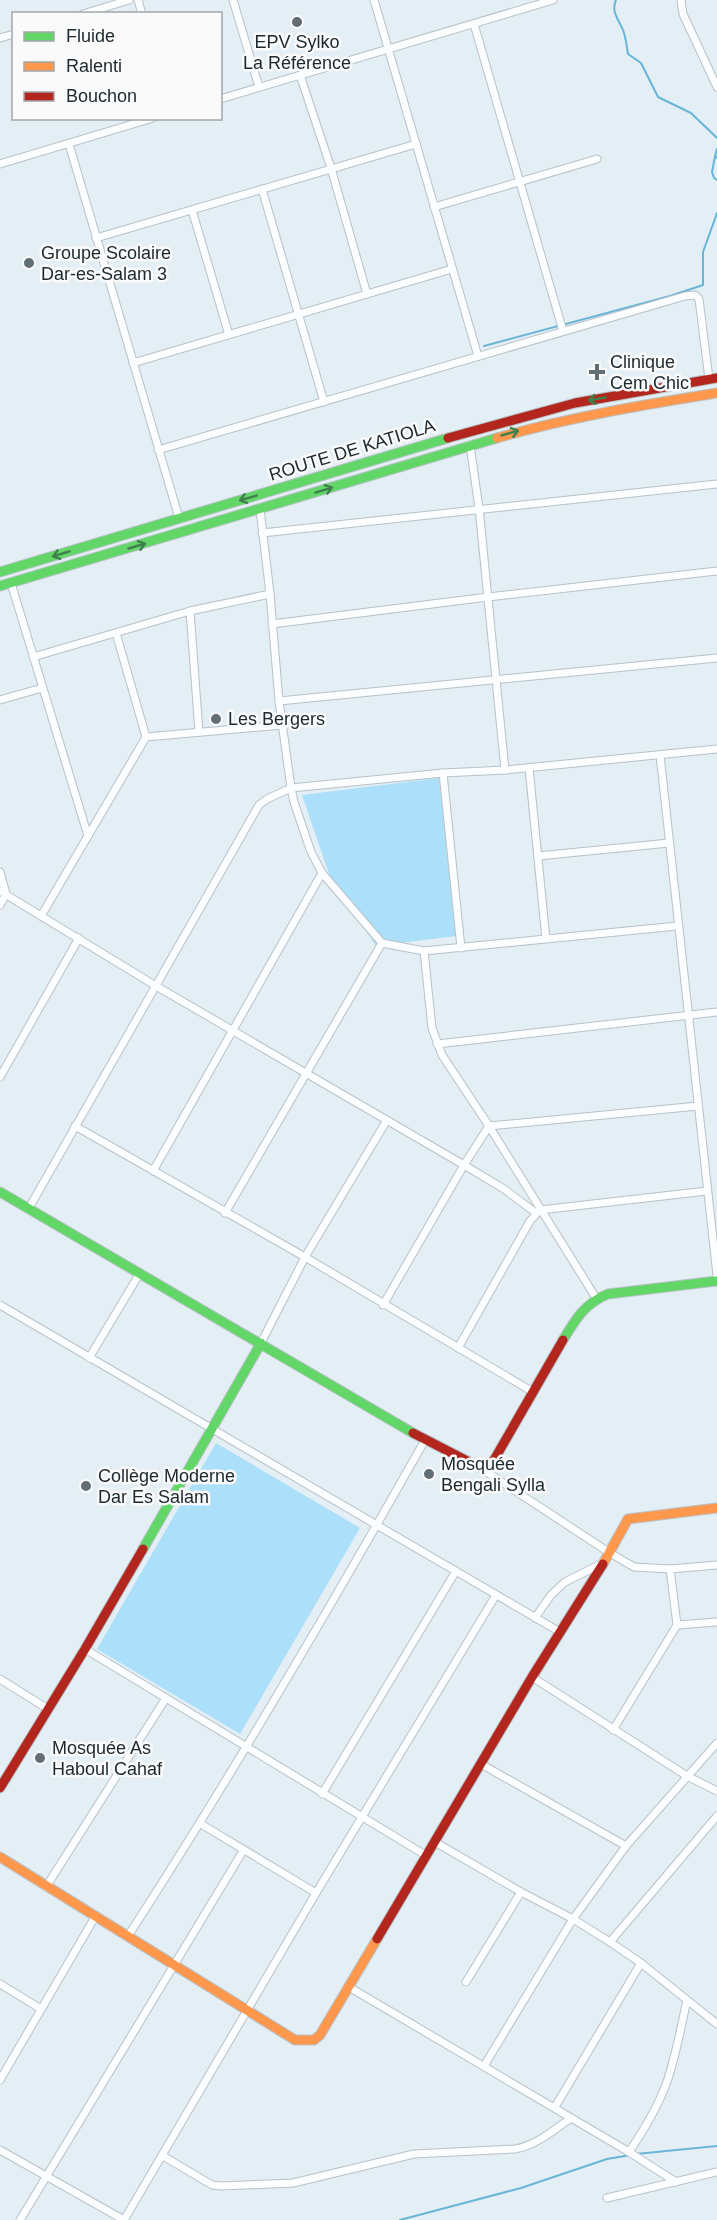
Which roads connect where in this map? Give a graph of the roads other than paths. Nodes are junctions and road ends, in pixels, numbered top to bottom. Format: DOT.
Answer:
graph roads {
  1 [pos="129,0"];
  2 [pos="233,0"];
  3 [pos="374,0"];
  4 [pos="553,0"];
  5 [pos="681,0"];
  6 [pos="90,12"];
  7 [pos="474,24"];
  8 [pos="388,49"];
  9 [pos="300,75"];
  10 [pos="259,87"];
  11 [pos="717,87"];
  12 [pos="222,98"];
  13 [pos="147,120"];
  14 [pos="69,144"];
  15 [pos="416,144"];
  16 [pos="597,159"];
  17 [pos="0,164"];
  18 [pos="331,168"];
  19 [pos="520,182"];
  20 [pos="262,189"];
  21 [pos="434,207"];
  22 [pos="192,210"];
  23 [pos="96,238"];
  24 [pos="452,269"];
  25 [pos="367,294"];
  26 [pos="298,315"];
  27 [pos="563,331"];
  28 [pos="230,335"];
  29 [pos="478,356"];
  30 [pos="133,363"];
  31 [pos="713,378"];
  32 [pos="717,393"];
  33 [pos="324,402"];
  34 [pos="470,445"];
  35 [pos="158,450"];
  36 [pos="717,484"];
  37 [pos="479,508"];
  38 [pos="260,509"];
  39 [pos="179,518"];
  40 [pos="262,533"];
  41 [pos="717,571"];
  42 [pos="0,572"];
  43 [pos="11,583"];
  44 [pos="0,586"];
  45 [pos="270,594"];
  46 [pos="488,597"];
  47 [pos="190,611"];
  48 [pos="272,624"];
  49 [pos="116,633"];
  50 [pos="33,657"];
  51 [pos="717,658"];
  52 [pos="495,679"];
  53 [pos="42,688"];
  54 [pos="0,700"];
  55 [pos="279,701"];
  56 [pos="282,725"];
  57 [pos="199,732"];
  58 [pos="146,737"];
  59 [pos="717,748"];
  60 [pos="660,755"];
  61 [pos="529,768"];
  62 [pos="505,770"];
  63 [pos="443,773"];
  64 [pos="291,788"];
  65 [pos="88,836"];
  66 [pos="669,843"];
  67 [pos="538,856"];
  68 [pos="0,872"];
  69 [pos="322,873"];
  70 [pos="3,892"];
  71 [pos="0,905"];
  72 [pos="41,916"];
  73 [pos="677,926"];
  74 [pos="79,938"];
  75 [pos="546,939"];
  76 [pos="382,943"];
  77 [pos="461,948"];
  78 [pos="424,951"];
  79 [pos="156,986"];
  80 [pos="717,1012"];
  81 [pos="688,1014"];
  82 [pos="233,1030"];
  83 [pos="437,1044"];
  84 [pos="306,1073"];
  85 [pos="0,1077"];
  86 [pos="698,1106"];
  87 [pos="387,1120"];
  88 [pos="75,1126"];
  89 [pos="489,1126"];
  90 [pos="464,1165"];
  91 [pos="153,1171"];
  92 [pos="707,1191"];
  93 [pos="0,1192"];
  94 [pos="29,1208"];
  95 [pos="538,1212"];
  96 [pos="225,1213"];
  97 [pos="305,1257"];
  98 [pos="140,1273"];
  99 [pos="717,1275"];
  100 [pos="717,1281"];
  101 [pos="596,1298"];
  102 [pos="0,1305"];
  103 [pos="383,1305"];
  104 [pos="261,1343"];
  105 [pos="458,1348"];
  106 [pos="89,1358"];
  107 [pos="533,1392"];
  108 [pos="213,1428"];
  109 [pos="425,1440"];
  110 [pos="479,1467"];
  111 [pos="717,1508"];
  112 [pos="377,1525"];
  113 [pos="610,1553"];
  114 [pos="604,1563"];
  115 [pos="717,1565"];
  116 [pos="670,1569"];
  117 [pos="456,1570"];
  118 [pos="496,1595"];
  119 [pos="535,1618"];
  120 [pos="717,1622"];
  121 [pos="677,1625"];
  122 [pos="560,1632"];
  123 [pos="85,1649"];
  124 [pos="532,1677"];
  125 [pos="0,1679"];
  126 [pos="166,1698"];
  127 [pos="48,1709"];
  128 [pos="613,1730"];
  129 [pos="717,1743"];
  130 [pos="248,1746"];
  131 [pos="481,1764"];
  132 [pos="687,1776"];
  133 [pos="1,1784"];
  134 [pos="717,1791"];
  135 [pos="322,1794"];
  136 [pos="717,1816"];
  137 [pos="362,1817"];
  138 [pos="201,1824"];
  139 [pos="435,1842"];
  140 [pos="626,1846"];
  141 [pos="243,1851"];
  142 [pos="427,1856"];
  143 [pos="0,1857"];
  144 [pos="46,1887"];
  145 [pos="521,1892"];
  146 [pos="316,1893"];
  147 [pos="95,1917"];
  148 [pos="573,1919"];
  149 [pos="128,1936"];
  150 [pos="610,1942"];
  151 [pos="641,1963"];
  152 [pos="175,1964"];
  153 [pos="466,1982"];
  154 [pos="0,1984"];
  155 [pos="349,1987"];
  156 [pos="687,2000"];
  157 [pos="41,2009"];
  158 [pos="247,2011"];
  159 [pos="717,2024"];
  160 [pos="484,2066"];
  161 [pos="0,2080"];
  162 [pos="555,2107"];
  163 [pos="571,2118"];
  164 [pos="0,2150"];
  165 [pos="630,2152"];
  166 [pos="163,2156"];
  167 [pos="717,2172"];
  168 [pos="46,2175"];
  169 [pos="676,2182"];
  170 [pos="607,2198"];
  171 [pos="20,2220"];
  172 [pos="124,2220"];
  1 -- 6 [label="street"];
  2 -- 10 [label="street"];
  3 -- 8 [label="street"];
  4 -- 7 [label="street"];
  5 -- 11 [label="street"];
  7 -- 8 [label="street"];
  7 -- 19 [label="street"];
  8 -- 9 [label="street"];
  8 -- 15 [label="street"];
  9 -- 10 [label="street"];
  9 -- 18 [label="street"];
  10 -- 12 [label="street"];
  13 -- 14 [label="street"];
  14 -- 17 [label="street"];
  14 -- 23 [label="street"];
  15 -- 18 [label="street"];
  15 -- 21 [label="street"];
  16 -- 19 [label="street"];
  18 -- 20 [label="street"];
  18 -- 25 [label="street"];
  19 -- 21 [label="street"];
  19 -- 27 [label="street"];
  20 -- 22 [label="street"];
  20 -- 26 [label="street"];
  21 -- 24 [label="street"];
  22 -- 23 [label="street"];
  22 -- 28 [label="street"];
  23 -- 30 [label="street"];
  24 -- 25 [label="street"];
  24 -- 29 [label="street"];
  25 -- 26 [label="street"];
  26 -- 28 [label="street"];
  26 -- 33 [label="street"];
  27 -- 29 [label="street"];
  27 -- 31 [label="street"];
  28 -- 30 [label="street"];
  29 -- 33 [label="street"];
  30 -- 35 [label="street"];
  31 -- 39 [label="main road, ROUTE DE KATIOLA, one-way"];
  34 -- 32 [label="main road, ROUTE DE KATIOLA, one-way"];
  33 -- 35 [label="street"];
  34 -- 37 [label="street"];
  38 -- 34 [label="main road, ROUTE DE KATIOLA, one-way"];
  35 -- 39 [label="street"];
  36 -- 37 [label="street"];
  37 -- 40 [label="street"];
  37 -- 46 [label="street"];
  38 -- 40 [label="street"];
  43 -- 38 [label="main road, ROUTE DE KATIOLA, one-way"];
  39 -- 42 [label="main road, ROUTE DE KATIOLA, one-way"];
  40 -- 45 [label="street"];
  41 -- 46 [label="street"];
  43 -- 44 [label="main road, ROUTE DE KATIOLA"];
  43 -- 50 [label="street"];
  45 -- 47 [label="street"];
  45 -- 48 [label="street"];
  46 -- 48 [label="street"];
  46 -- 52 [label="street"];
  47 -- 49 [label="street"];
  47 -- 57 [label="street"];
  48 -- 55 [label="street"];
  49 -- 50 [label="street"];
  49 -- 58 [label="street"];
  50 -- 53 [label="street"];
  51 -- 52 [label="street"];
  52 -- 55 [label="street"];
  52 -- 62 [label="street"];
  53 -- 54 [label="street"];
  53 -- 65 [label="street"];
  55 -- 56 [label="street"];
  56 -- 57 [label="street"];
  56 -- 64 [label="street"];
  57 -- 58 [label="street"];
  58 -- 65 [label="street"];
  59 -- 60 [label="street"];
  60 -- 61 [label="street"];
  60 -- 66 [label="street"];
  61 -- 62 [label="street"];
  61 -- 67 [label="street"];
  62 -- 63 [label="street"];
  63 -- 64 [label="street"];
  63 -- 77 [label="street"];
  64 -- 69 [label="street"];
  64 -- 79 [label="street"];
  65 -- 72 [label="street"];
  66 -- 67 [label="street"];
  66 -- 73 [label="street"];
  67 -- 75 [label="street"];
  68 -- 70 [label="street"];
  69 -- 76 [label="street"];
  69 -- 82 [label="street"];
  70 -- 71 [label="street"];
  70 -- 72 [label="street"];
  72 -- 74 [label="street"];
  73 -- 75 [label="street"];
  73 -- 81 [label="street"];
  74 -- 79 [label="street"];
  74 -- 85 [label="street"];
  75 -- 77 [label="street"];
  76 -- 78 [label="street"];
  76 -- 84 [label="street"];
  77 -- 78 [label="street"];
  78 -- 83 [label="street"];
  79 -- 82 [label="street"];
  79 -- 88 [label="street"];
  80 -- 81 [label="street"];
  81 -- 83 [label="street"];
  81 -- 86 [label="street"];
  82 -- 84 [label="street"];
  82 -- 91 [label="street"];
  83 -- 89 [label="street"];
  84 -- 87 [label="street"];
  84 -- 96 [label="street"];
  86 -- 89 [label="street"];
  86 -- 92 [label="street"];
  87 -- 90 [label="street"];
  87 -- 97 [label="street"];
  88 -- 91 [label="street"];
  88 -- 94 [label="street"];
  89 -- 90 [label="street"];
  89 -- 95 [label="street"];
  90 -- 95 [label="street"];
  90 -- 103 [label="street"];
  91 -- 96 [label="street"];
  92 -- 95 [label="street"];
  92 -- 99 [label="street"];
  93 -- 94 [label="main road"];
  94 -- 98 [label="main road"];
  95 -- 101 [label="street"];
  95 -- 105 [label="street"];
  96 -- 97 [label="street"];
  97 -- 103 [label="street"];
  97 -- 104 [label="street"];
  98 -- 104 [label="main road"];
  98 -- 106 [label="street"];
  100 -- 101 [label="main road"];
  101 -- 107 [label="main road"];
  102 -- 106 [label="street"];
  103 -- 105 [label="street"];
  104 -- 108 [label="main road"];
  104 -- 109 [label="main road"];
  105 -- 107 [label="street"];
  106 -- 108 [label="street"];
  107 -- 110 [label="main road"];
  108 -- 112 [label="street"];
  108 -- 123 [label="main road"];
  109 -- 110 [label="main road"];
  109 -- 112 [label="street"];
  110 -- 113 [label="street"];
  111 -- 113 [label="main road"];
  112 -- 117 [label="street"];
  112 -- 130 [label="street"];
  113 -- 114 [label="main road"];
  113 -- 116 [label="street"];
  114 -- 119 [label="street"];
  114 -- 122 [label="main road"];
  115 -- 116 [label="street"];
  116 -- 121 [label="street"];
  117 -- 118 [label="street"];
  117 -- 135 [label="street"];
  118 -- 119 [label="street"];
  118 -- 137 [label="street"];
  119 -- 122 [label="street"];
  120 -- 121 [label="street"];
  121 -- 128 [label="street"];
  122 -- 124 [label="main road"];
  123 -- 126 [label="street"];
  123 -- 127 [label="main road"];
  124 -- 128 [label="street"];
  124 -- 131 [label="main road"];
  125 -- 127 [label="street"];
  126 -- 130 [label="street"];
  126 -- 144 [label="street"];
  127 -- 133 [label="main road"];
  128 -- 132 [label="street"];
  129 -- 132 [label="street"];
  130 -- 135 [label="street"];
  130 -- 138 [label="street"];
  131 -- 139 [label="main road"];
  131 -- 140 [label="street"];
  132 -- 134 [label="street"];
  132 -- 140 [label="street"];
  135 -- 137 [label="street"];
  136 -- 150 [label="street"];
  137 -- 142 [label="street"];
  137 -- 146 [label="street"];
  138 -- 141 [label="street"];
  138 -- 149 [label="street"];
  139 -- 142 [label="main road"];
  139 -- 145 [label="street"];
  140 -- 148 [label="street"];
  141 -- 146 [label="street"];
  141 -- 152 [label="street"];
  142 -- 155 [label="main road"];
  143 -- 144 [label="main road"];
  144 -- 147 [label="main road"];
  145 -- 148 [label="street"];
  145 -- 153 [label="street"];
  146 -- 158 [label="street"];
  147 -- 149 [label="main road"];
  147 -- 157 [label="street"];
  148 -- 150 [label="street"];
  148 -- 160 [label="street"];
  149 -- 152 [label="main road"];
  150 -- 151 [label="street"];
  151 -- 156 [label="street"];
  151 -- 162 [label="street"];
  152 -- 158 [label="main road"];
  152 -- 168 [label="street"];
  154 -- 157 [label="street"];
  155 -- 158 [label="main road"];
  155 -- 160 [label="street"];
  156 -- 159 [label="street"];
  156 -- 165 [label="street"];
  157 -- 161 [label="street"];
  158 -- 166 [label="street"];
  160 -- 162 [label="street"];
  162 -- 163 [label="street"];
  163 -- 165 [label="street"];
  163 -- 166 [label="street"];
  164 -- 168 [label="street"];
  165 -- 169 [label="street"];
  166 -- 172 [label="street"];
  167 -- 169 [label="street"];
  168 -- 171 [label="street"];
  168 -- 172 [label="street"];
  169 -- 170 [label="street"];
}
